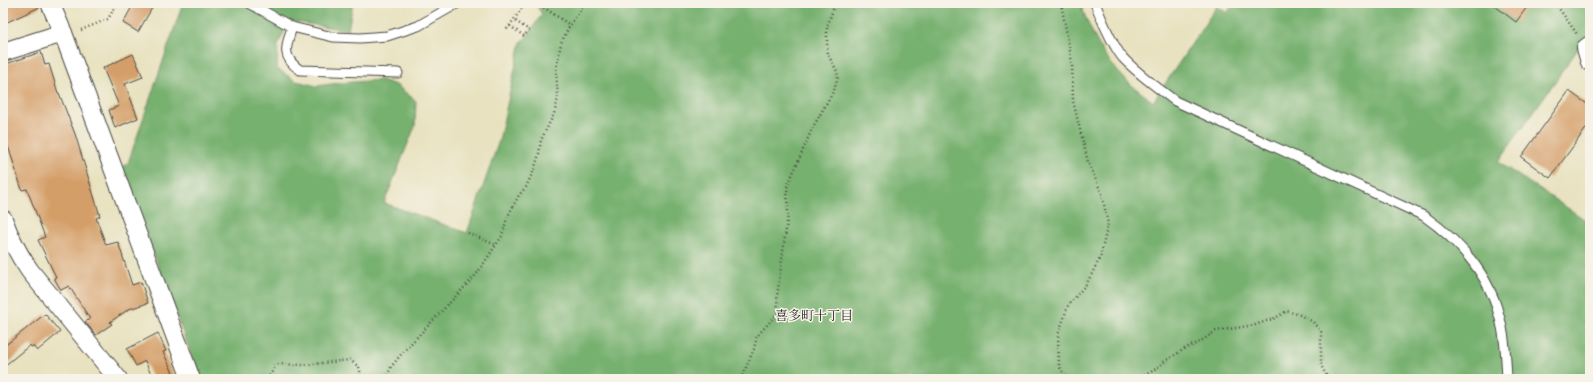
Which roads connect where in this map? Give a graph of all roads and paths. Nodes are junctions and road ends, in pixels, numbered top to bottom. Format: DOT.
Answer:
graph roads {
  1 [pos="50,3"];
  2 [pos="117,3"];
  3 [pos="249,3"];
  4 [pos="458,3"];
  5 [pos="526,3"];
  6 [pos="537,3"];
  7 [pos="590,3"];
  8 [pos="837,3"];
  9 [pos="1061,3"];
  10 [pos="1095,3"];
  11 [pos="1555,3"];
  12 [pos="523,7"];
  13 [pos="526,9"];
  14 [pos="514,20"];
  15 [pos="570,25"];
  16 [pos="292,27"];
  17 [pos="63,33"];
  18 [pos="3,52"];
  19 [pos="1589,52"];
  20 [pos="398,73"];
  21 [pos="3,219"];
  22 [pos="468,233"];
  23 [pos="496,245"];
  24 [pos="118,379"];
  25 [pos="191,379"];
  26 [pos="267,379"];
  27 [pos="362,379"];
  28 [pos="386,379"];
  29 [pos="741,379"];
  30 [pos="1067,379"];
  31 [pos="1137,379"];
  32 [pos="1328,379"];
  33 [pos="1507,379"];
  1 -- 17 [label="street"];
  2 -- 17 [label="path"];
  3 -- 16 [label="lane"];
  4 -- 16 [label="lane"];
  5 -- 12 [label="path"];
  6 -- 15 [label="path"];
  7 -- 15 [label="path"];
  8 -- 29 [label="path"];
  9 -- 30 [label="path"];
  10 -- 33 [label="lane"];
  11 -- 19 [label="path"];
  12 -- 13 [label="path"];
  12 -- 14 [label="path"];
  14 -- 14 [label="path"];
  15 -- 23 [label="path"];
  16 -- 20 [label="lane"];
  17 -- 18 [label="street"];
  17 -- 25 [label="street"];
  21 -- 24 [label="street"];
  22 -- 23 [label="path"];
  23 -- 28 [label="path"];
  26 -- 27 [label="path"];
  31 -- 32 [label="path"];
}
